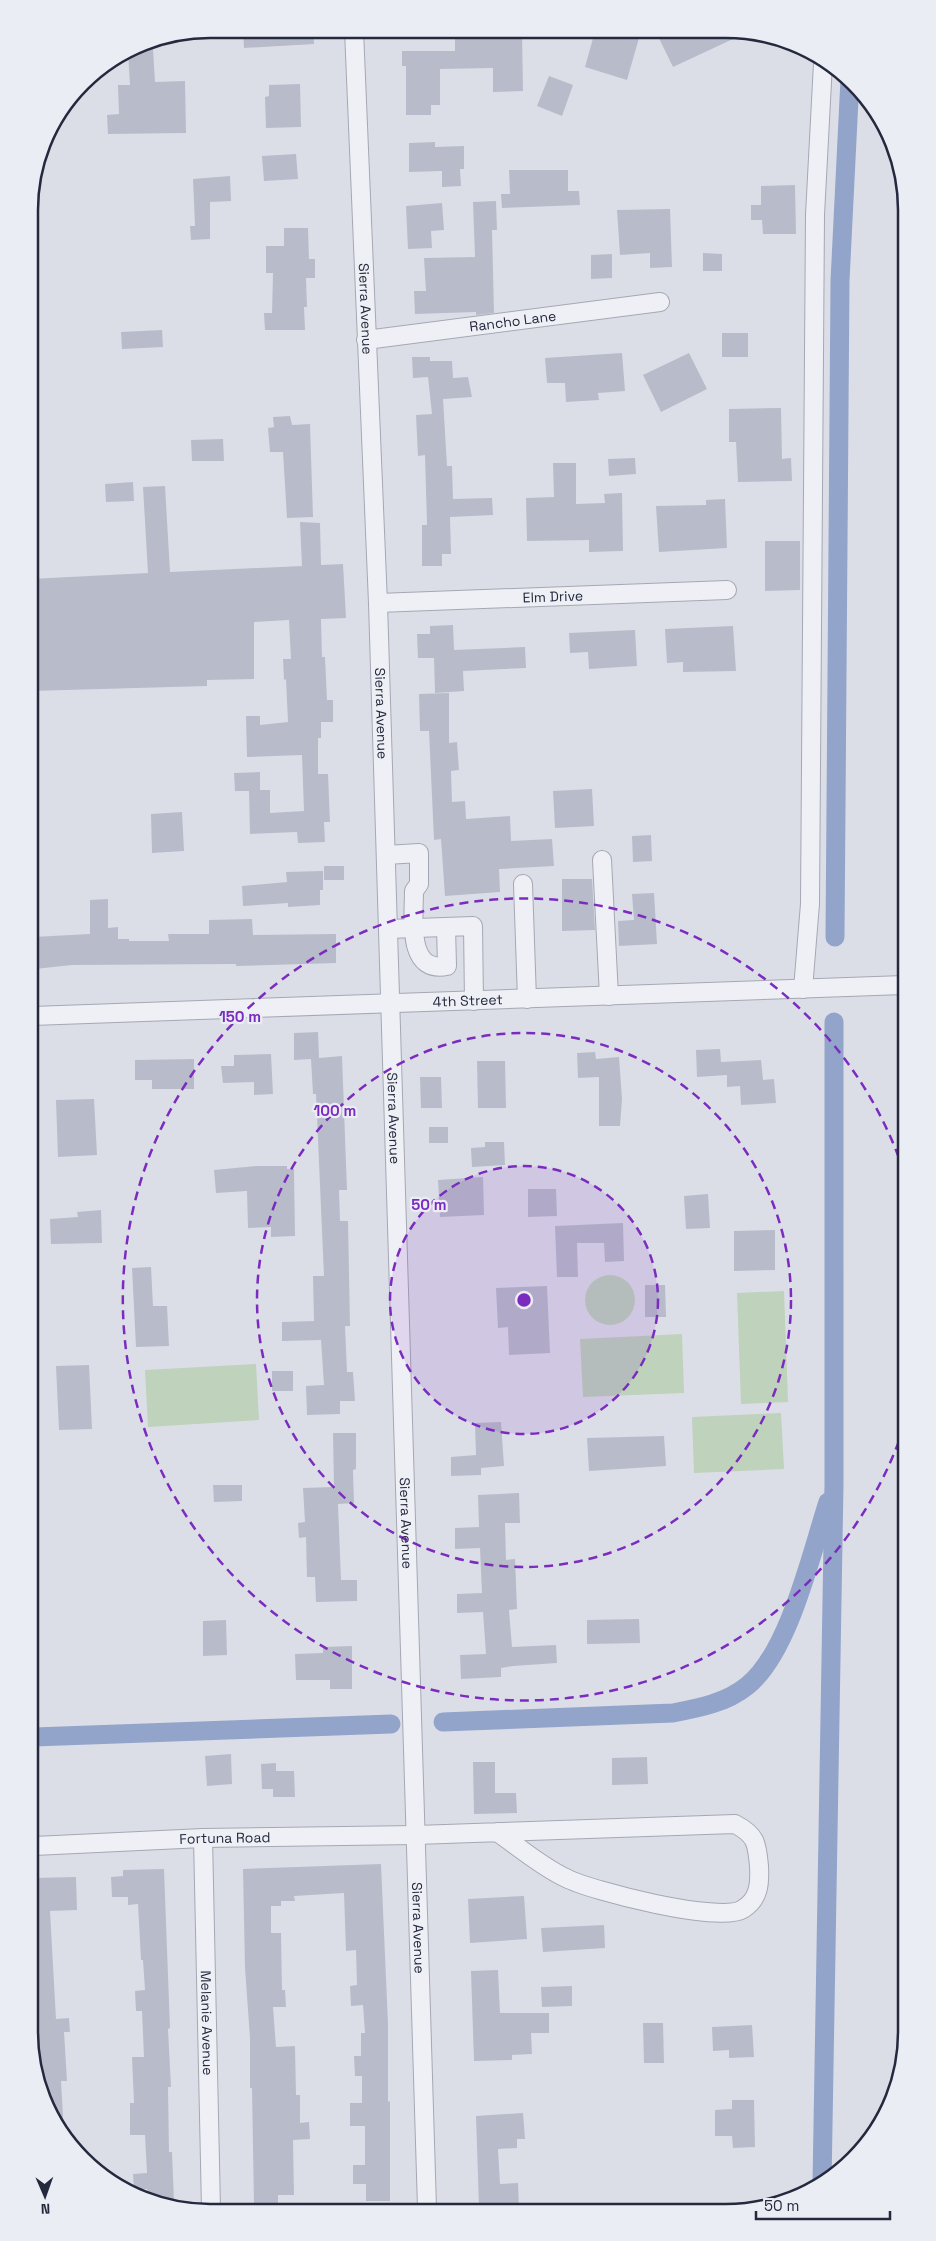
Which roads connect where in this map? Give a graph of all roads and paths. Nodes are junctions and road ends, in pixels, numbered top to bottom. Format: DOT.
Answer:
graph roads {
  1 [pos="354,38"];
  2 [pos="823,68"];
  3 [pos="660,302"];
  4 [pos="366,340"];
  5 [pos="728,590"];
  6 [pos="378,603"];
  7 [pos="386,855"];
  8 [pos="602,860"];
  9 [pos="523,884"];
  10 [pos="446,927"];
  11 [pos="421,928"];
  12 [pos="388,929"];
  13 [pos="898,985"];
  14 [pos="807,989"];
  15 [pos="609,996"];
  16 [pos="527,999"];
  17 [pos="474,1001"];
  18 [pos="391,1003"];
  19 [pos="38,1016"];
  20 [pos="497,1832"];
  21 [pos="416,1835"];
  22 [pos="203,1838"];
  23 [pos="38,1846"];
  24 [pos="211,2204"];
  25 [pos="427,2204"];
  1 -- 4 [label="street, Sierra Avenue"];
  2 -- 14 [label="street"];
  3 -- 4 [label="street, Rancho Lane"];
  4 -- 6 [label="street, Sierra Avenue"];
  5 -- 6 [label="street, Elm Drive"];
  6 -- 7 [label="street, Sierra Avenue"];
  7 -- 11 [label="street"];
  7 -- 12 [label="street, Sierra Avenue"];
  8 -- 15 [label="street"];
  9 -- 16 [label="street"];
  10 -- 11 [label="street"];
  10 -- 11 [label="street"];
  10 -- 17 [label="street"];
  11 -- 12 [label="street"];
  12 -- 18 [label="street, Sierra Avenue"];
  13 -- 14 [label="street, 4th Street"];
  14 -- 15 [label="street, 4th Street"];
  15 -- 16 [label="street, 4th Street"];
  16 -- 17 [label="street, 4th Street"];
  17 -- 18 [label="street, 4th Street"];
  18 -- 19 [label="street, 4th Street"];
  18 -- 21 [label="street, Sierra Avenue"];
  20 -- 20 [label="street, Fortuna Road"];
  20 -- 21 [label="street, Fortuna Road"];
  21 -- 22 [label="street, Fortuna Road"];
  21 -- 25 [label="street, Sierra Avenue"];
  22 -- 23 [label="street, Fortuna Road"];
  22 -- 24 [label="street, Melanie Avenue"];
}
